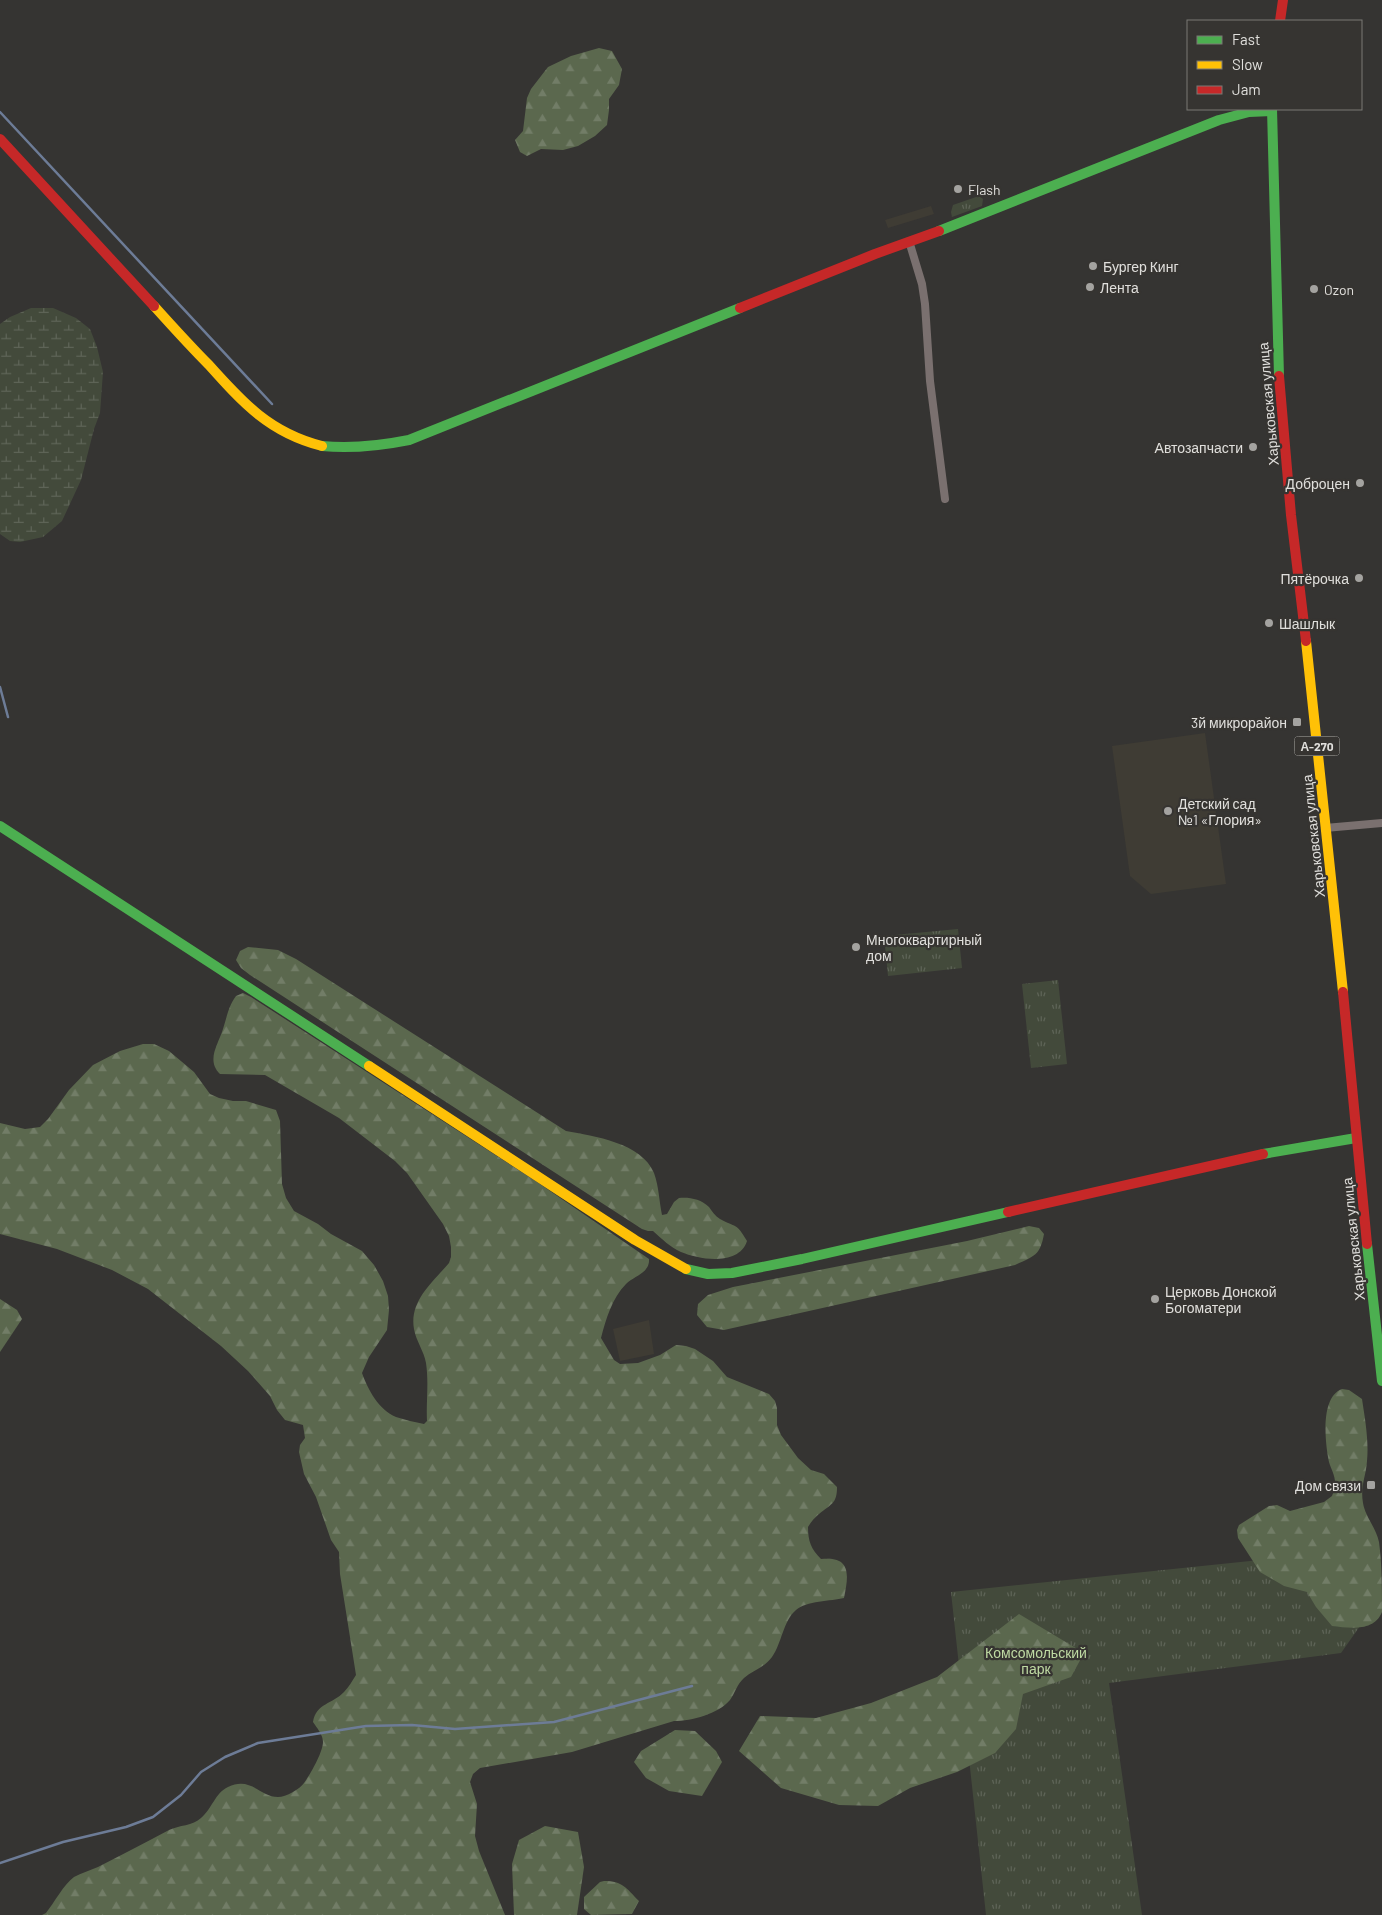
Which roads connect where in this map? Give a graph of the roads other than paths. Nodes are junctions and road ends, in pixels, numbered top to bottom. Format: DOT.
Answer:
graph roads {
  1 [pos="1283,0"];
  2 [pos="1280,20"];
  3 [pos="1272,110"];
  4 [pos="0,139"];
  5 [pos="909,242"];
  6 [pos="946,500"];
  7 [pos="1382,823"];
  8 [pos="0,826"];
  9 [pos="1325,828"];
  10 [pos="1356,1138"];
  11 [pos="1382,1381"];
  1 -- 2 [label="main road"];
  3 -- 5 [label="main road"];
  3 -- 9 [label="main road, Харьковская улица / А-270"];
  4 -- 5 [label="main road"];
  5 -- 6 [label="street"];
  7 -- 9 [label="street"];
  8 -- 10 [label="main road"];
  9 -- 10 [label="main road, Харьковская улица / А-270"];
  10 -- 11 [label="main road, Харьковская улица / А-270"];
}
